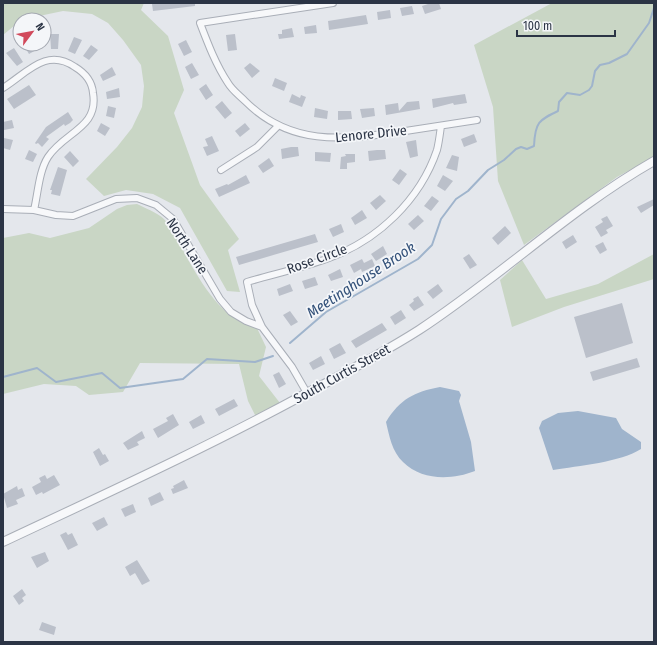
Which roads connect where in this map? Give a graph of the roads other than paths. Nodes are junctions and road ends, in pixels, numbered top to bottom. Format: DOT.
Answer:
graph roads {
  1 [pos="333,3"];
  2 [pos="3,88"];
  3 [pos="477,120"];
  4 [pos="278,126"];
  5 [pos="441,126"];
  6 [pos="654,161"];
  7 [pos="221,170"];
  8 [pos="3,209"];
  9 [pos="34,210"];
  10 [pos="262,327"];
  11 [pos="307,393"];
  12 [pos="3,542"];
  1 -- 4 [label="street, Lenore Drive"];
  2 -- 9 [label="street"];
  3 -- 5 [label="street, Lenore Drive"];
  4 -- 5 [label="street, Lenore Drive"];
  4 -- 7 [label="street"];
  5 -- 10 [label="street, Rose Circle"];
  6 -- 11 [label="street, South Curtis Street"];
  8 -- 9 [label="street, North Lane"];
  9 -- 10 [label="street, North Lane"];
  10 -- 11 [label="street"];
  11 -- 12 [label="street, South Curtis Street"];
}
